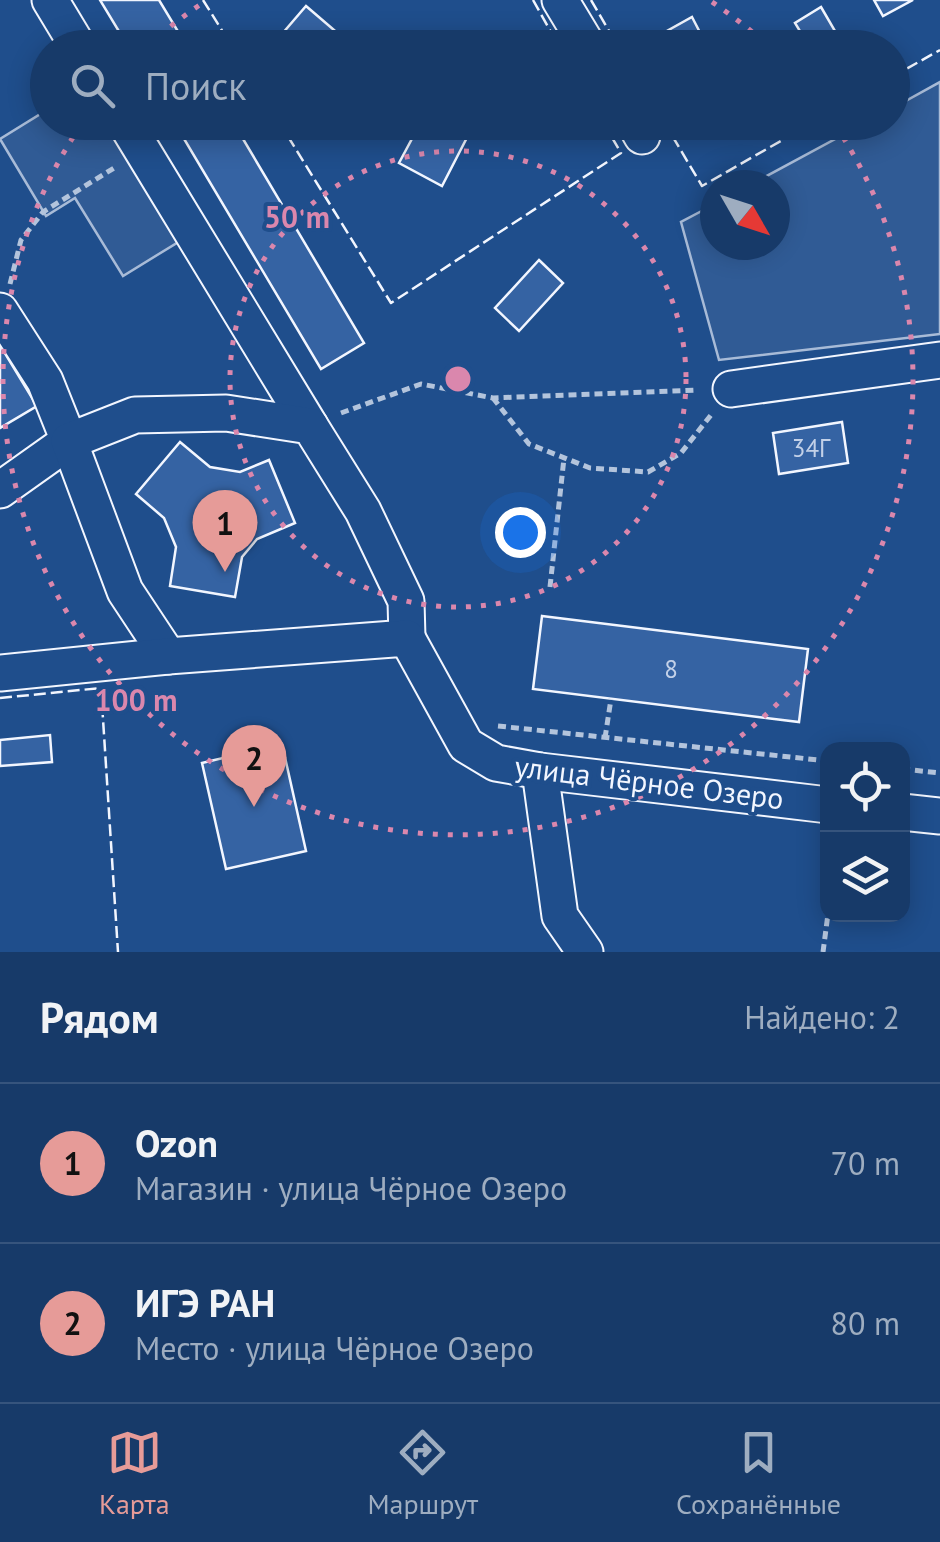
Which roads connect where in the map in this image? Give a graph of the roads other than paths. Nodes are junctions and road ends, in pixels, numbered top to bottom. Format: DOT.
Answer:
graph roads {
  1 [pos="50,0"];
  2 [pos="560,0"];
  3 [pos="68,30"];
  4 [pos="578,30"];
  5 [pos="135,140"];
  6 [pos="4,303"];
  7 [pos="940,360"];
  8 [pos="731,389"];
  9 [pos="310,426"];
  10 [pos="69,441"];
  11 [pos="0,490"];
  12 [pos="407,638"];
  13 [pos="168,656"];
  14 [pos="0,673"];
  15 [pos="540,772"];
  16 [pos="820,804"];
  17 [pos="910,813"];
  18 [pos="940,816"];
  19 [pos="585,952"];
  1 -- 3 [label="street"];
  2 -- 4 [label="street"];
  5 -- 9 [label="street"];
  6 -- 10 [label="street"];
  7 -- 8 [label="street"];
  9 -- 10 [label="street"];
  9 -- 12 [label="street"];
  10 -- 11 [label="street"];
  10 -- 13 [label="street"];
  12 -- 13 [label="street"];
  12 -- 15 [label="street, улица Чёрное Озеро"];
  13 -- 14 [label="street"];
  15 -- 16 [label="street, улица Чёрное Озеро"];
  15 -- 19 [label="street"];
  17 -- 18 [label="street"];
}
